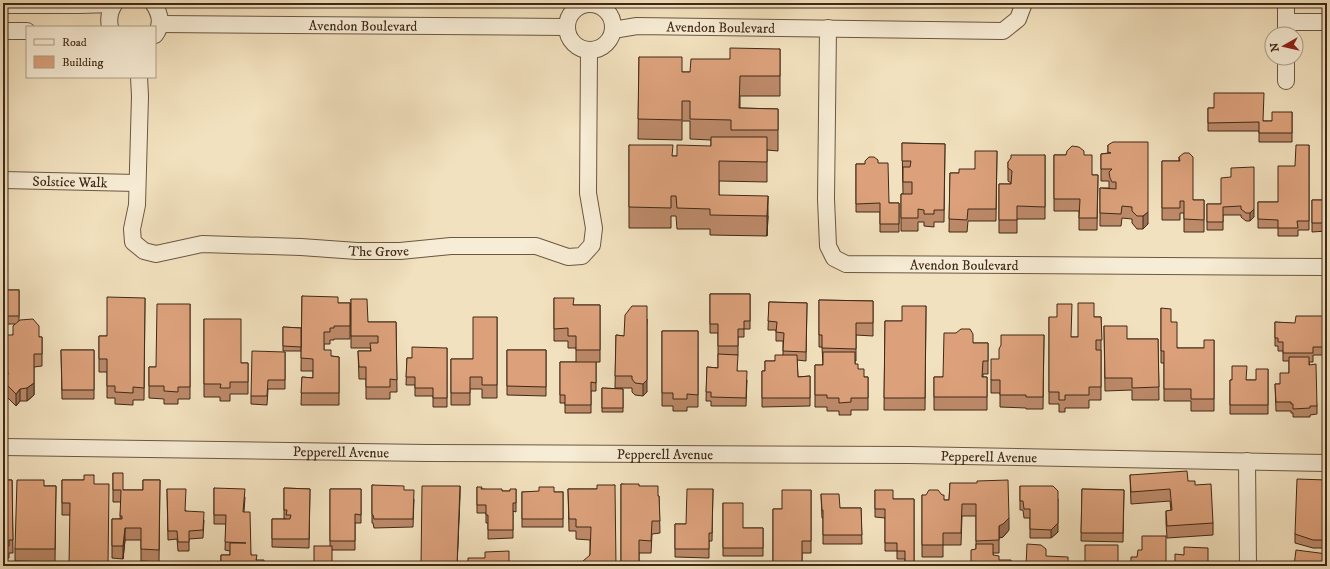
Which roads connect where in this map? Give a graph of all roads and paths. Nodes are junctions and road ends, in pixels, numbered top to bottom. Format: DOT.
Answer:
graph roads {
  1 [pos="115,3"];
  2 [pos="153,3"];
  3 [pos="591,3"];
  4 [pos="1024,3"];
  5 [pos="1286,3"];
  6 [pos="3,5"];
  7 [pos="1327,22"];
  8 [pos="110,26"];
  9 [pos="1286,26"];
  10 [pos="1300,26"];
  11 [pos="566,27"];
  12 [pos="828,28"];
  13 [pos="158,29"];
  14 [pos="613,30"];
  15 [pos="3,31"];
  16 [pos="26,31"];
  17 [pos="589,51"];
  18 [pos="1286,66"];
  19 [pos="139,78"];
  20 [pos="1286,80"];
  21 [pos="3,180"];
  22 [pos="137,183"];
  23 [pos="1327,267"];
  24 [pos="3,447"];
  25 [pos="1247,461"];
  26 [pos="1327,463"];
  27 [pos="1248,566"];
  1 -- 6 [label="street"];
  1 -- 8 [label="street"];
  2 -- 13 [label="street"];
  3 -- 11 [label="street"];
  3 -- 14 [label="street"];
  4 -- 12 [label="street, Avendon Boulevard"];
  5 -- 9 [label="street"];
  7 -- 10 [label="street"];
  11 -- 13 [label="street, Avendon Boulevard"];
  11 -- 17 [label="street"];
  12 -- 14 [label="street, Avendon Boulevard"];
  12 -- 23 [label="street, Avendon Boulevard"];
  14 -- 17 [label="street"];
  15 -- 16 [label="street"];
  17 -- 22 [label="street, The Grove"];
  18 -- 20 [label="street"];
  19 -- 22 [label="street, The Grove"];
  21 -- 22 [label="street, Solstice Walk"];
  24 -- 25 [label="street, Pepperell Avenue"];
  25 -- 26 [label="street, Pepperell Avenue"];
  25 -- 27 [label="street"];
}
